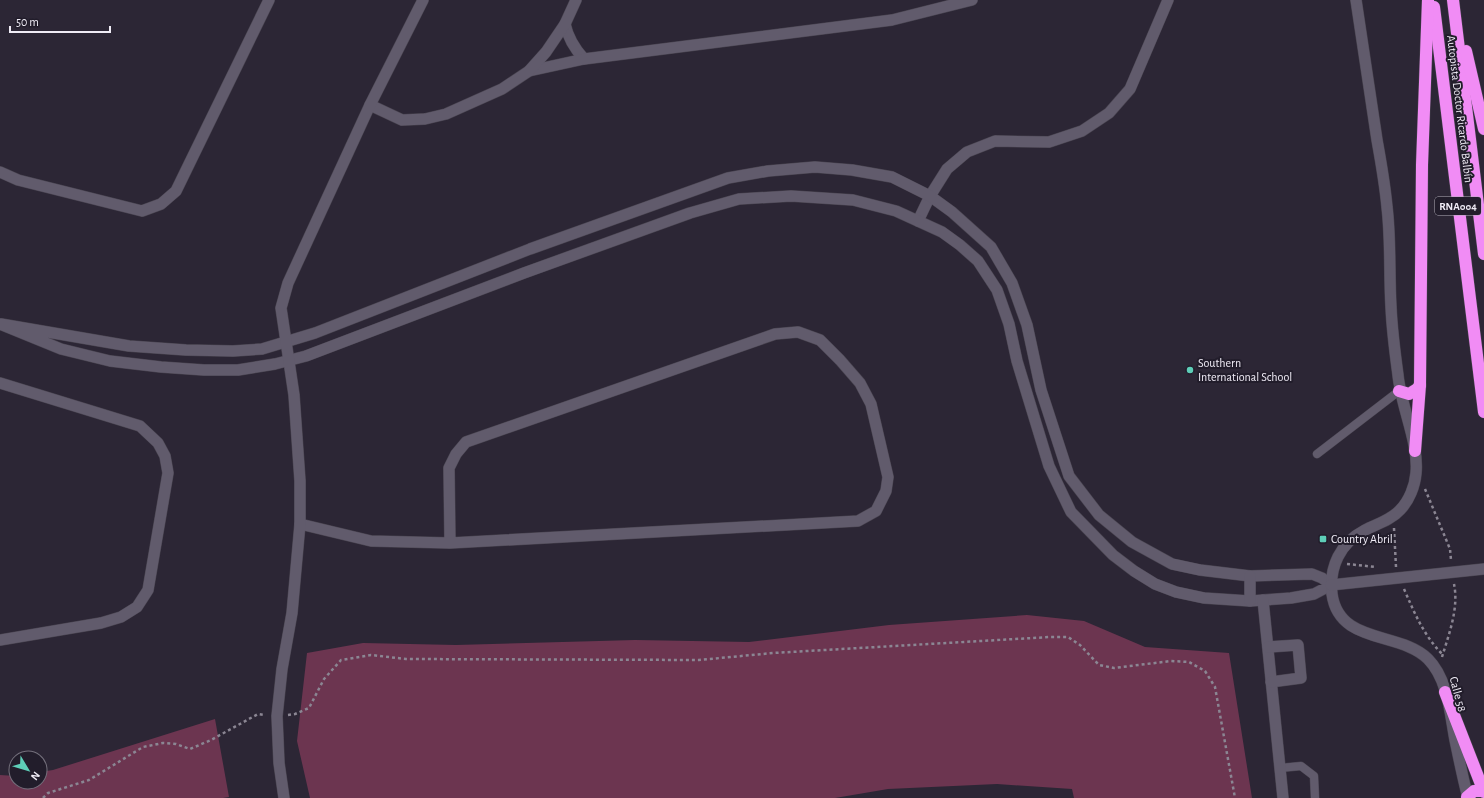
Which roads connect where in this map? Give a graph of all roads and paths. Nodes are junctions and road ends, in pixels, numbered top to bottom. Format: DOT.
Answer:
graph roads {
  1 [pos="269,0"];
  2 [pos="423,0"];
  3 [pos="576,0"];
  4 [pos="972,0"];
  5 [pos="1168,0"];
  6 [pos="1356,0"];
  7 [pos="1428,0"];
  8 [pos="1433,0"];
  9 [pos="1453,0"];
  10 [pos="565,24"];
  11 [pos="584,59"];
  12 [pos="529,72"];
  13 [pos="370,105"];
  14 [pos="1484,129"];
  15 [pos="0,172"];
  16 [pos="930,196"];
  17 [pos="918,221"];
  18 [pos="1484,254"];
  19 [pos="1,324"];
  20 [pos="286,342"];
  21 [pos="290,360"];
  22 [pos="0,383"];
  23 [pos="1420,385"];
  24 [pos="1399,391"];
  25 [pos="1484,412"];
  26 [pos="1415,450"];
  27 [pos="1316,454"];
  28 [pos="1417,470"];
  29 [pos="1393,516"];
  30 [pos="300,524"];
  31 [pos="450,543"];
  32 [pos="1452,567"];
  33 [pos="1396,568"];
  34 [pos="1479,569"];
  35 [pos="1250,576"];
  36 [pos="1453,580"];
  37 [pos="1331,585"];
  38 [pos="1402,585"];
  39 [pos="1263,600"];
  40 [pos="1250,601"];
  41 [pos="0,640"];
  42 [pos="1268,648"];
  43 [pos="1442,654"];
  44 [pos="1437,671"];
  45 [pos="1271,682"];
  46 [pos="1445,692"];
  47 [pos="277,716"];
  48 [pos="1280,768"];
  49 [pos="1484,791"];
  50 [pos="1467,797"];
  51 [pos="43,798"];
  52 [pos="284,798"];
  53 [pos="1235,798"];
  54 [pos="1283,798"];
  55 [pos="1315,798"];
  1 -- 15 [label="street"];
  2 -- 13 [label="street"];
  3 -- 10 [label="street"];
  4 -- 11 [label="street"];
  5 -- 16 [label="street"];
  6 -- 24 [label="street"];
  7 -- 23 [label="highway"];
  8 -- 25 [label="highway, Autopista Doctor Ricardo Balbín / RNA004"];
  9 -- 14 [label="highway"];
  9 -- 18 [label="highway, Autopista Doctor Ricardo Balbín / RNA004"];
  10 -- 11 [label="street"];
  10 -- 12 [label="street"];
  11 -- 12 [label="street"];
  12 -- 13 [label="street"];
  13 -- 20 [label="street"];
  16 -- 17 [label="street"];
  16 -- 20 [label="street"];
  16 -- 35 [label="street"];
  17 -- 21 [label="street"];
  17 -- 40 [label="street"];
  19 -- 20 [label="street"];
  19 -- 21 [label="street"];
  20 -- 21 [label="street"];
  21 -- 30 [label="street"];
  22 -- 41 [label="street"];
  23 -- 24 [label="highway"];
  23 -- 26 [label="highway"];
  24 -- 26 [label="street"];
  24 -- 27 [label="lane"];
  26 -- 28 [label="street"];
  28 -- 29 [label="street"];
  28 -- 32 [label="path"];
  29 -- 33 [label="path"];
  29 -- 37 [label="street, Calle 58"];
  30 -- 31 [label="street"];
  30 -- 47 [label="street"];
  31 -- 31 [label="street"];
  34 -- 37 [label="street"];
  35 -- 37 [label="street"];
  35 -- 40 [label="street"];
  36 -- 43 [label="path"];
  37 -- 39 [label="street"];
  37 -- 44 [label="street, Calle 58"];
  38 -- 43 [label="path"];
  39 -- 40 [label="street"];
  39 -- 42 [label="street"];
  42 -- 45 [label="street"];
  42 -- 45 [label="street"];
  43 -- 44 [label="path"];
  44 -- 46 [label="street, Calle 58"];
  45 -- 48 [label="street"];
  46 -- 49 [label="highway"];
  46 -- 50 [label="street, Calle 58"];
  47 -- 51 [label="path"];
  47 -- 52 [label="street"];
  47 -- 53 [label="path"];
  48 -- 54 [label="street"];
  48 -- 55 [label="lane"];
  49 -- 50 [label="highway"];
}
